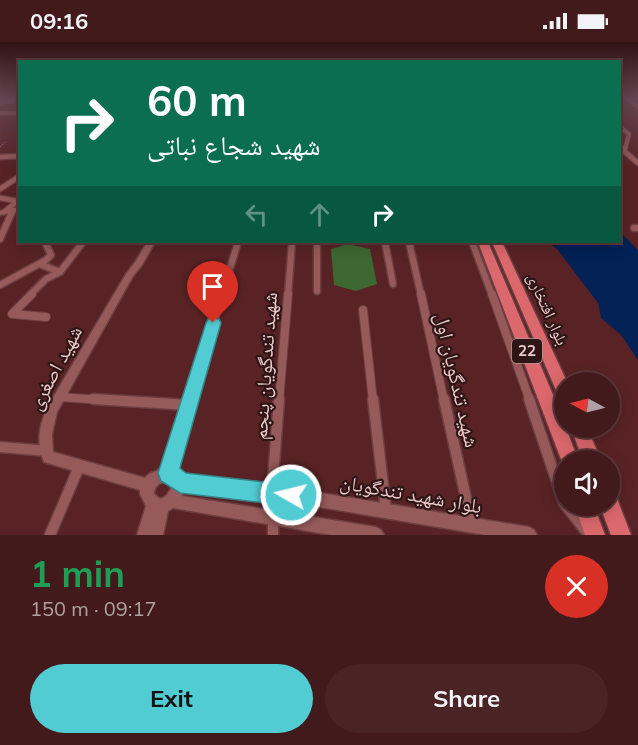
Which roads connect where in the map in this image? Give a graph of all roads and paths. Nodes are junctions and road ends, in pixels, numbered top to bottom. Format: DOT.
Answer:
graph roads {
  1 [pos="621,128"];
  2 [pos="5,142"];
  3 [pos="0,147"];
  4 [pos="18,156"];
  5 [pos="0,157"];
  6 [pos="638,164"];
  7 [pos="18,177"];
  8 [pos="2,187"];
  9 [pos="0,198"];
  10 [pos="17,205"];
  11 [pos="2,212"];
  12 [pos="0,238"];
  13 [pos="45,243"];
  14 [pos="82,243"];
  15 [pos="144,243"];
  16 [pos="150,243"];
  17 [pos="238,243"];
  18 [pos="292,243"];
  19 [pos="317,243"];
  20 [pos="385,243"];
  21 [pos="409,243"];
  22 [pos="472,243"];
  23 [pos="483,243"];
  24 [pos="497,243"];
  25 [pos="42,265"];
  26 [pos="60,272"];
  27 [pos="130,274"];
  28 [pos="393,284"];
  29 [pos="0,285"];
  30 [pos="317,291"];
  31 [pos="363,310"];
  32 [pos="46,317"];
  33 [pos="555,372"];
  34 [pos="59,397"];
  35 [pos="189,405"];
  36 [pos="0,447"];
  37 [pos="565,450"];
  38 [pos="47,451"];
  39 [pos="79,467"];
  40 [pos="554,471"];
  41 [pos="168,473"];
  42 [pos="180,483"];
  43 [pos="200,485"];
  44 [pos="149,486"];
  45 [pos="272,492"];
  46 [pos="163,505"];
  47 [pos="194,505"];
  48 [pos="386,510"];
  49 [pos="574,516"];
  50 [pos="588,516"];
  51 [pos="614,516"];
  52 [pos="273,518"];
  53 [pos="472,525"];
  54 [pos="50,535"];
  55 [pos="145,535"];
  56 [pos="155,535"];
  57 [pos="273,535"];
  58 [pos="376,535"];
  59 [pos="529,535"];
  60 [pos="589,535"];
  61 [pos="595,535"];
  62 [pos="621,535"];
  1 -- 6 [label="street"];
  2 -- 3 [label="path"];
  4 -- 5 [label="street"];
  7 -- 8 [label="street"];
  9 -- 10 [label="street"];
  10 -- 11 [label="street"];
  10 -- 12 [label="street"];
  13 -- 25 [label="street"];
  14 -- 26 [label="street"];
  15 -- 27 [label="street, شهید اصغری"];
  16 -- 27 [label="street, شهید اصغری"];
  17 -- 35 [label="street"];
  18 -- 45 [label="street, شهید تندگویان پنجم"];
  19 -- 30 [label="street"];
  20 -- 28 [label="street"];
  21 -- 53 [label="street, شهید تندگویان اول"];
  22 -- 40 [label="street"];
  23 -- 37 [label="highway, بلوار افتخاری / 22"];
  24 -- 33 [label="highway, بلوار افتخاری / 22"];
  25 -- 26 [label="street"];
  25 -- 29 [label="street"];
  26 -- 32 [label="street"];
  27 -- 34 [label="street, شهید اصغری"];
  31 -- 48 [label="street"];
  34 -- 35 [label="street"];
  34 -- 38 [label="street, شهید اصغری"];
  35 -- 41 [label="street"];
  36 -- 38 [label="street"];
  38 -- 39 [label="street"];
  39 -- 44 [label="street"];
  39 -- 54 [label="street"];
  41 -- 42 [label="street"];
  41 -- 44 [label="street"];
  42 -- 43 [label="street, بلوار شهید تندگویان"];
  42 -- 46 [label="street"];
  43 -- 45 [label="street, بلوار شهید تندگویان"];
  43 -- 47 [label="street"];
  44 -- 46 [label="street"];
  45 -- 48 [label="street, بلوار شهید تندگویان"];
  46 -- 47 [label="street"];
  46 -- 55 [label="street"];
  46 -- 56 [label="street"];
  47 -- 52 [label="street"];
  48 -- 53 [label="street, بلوار شهید تندگویان"];
  49 -- 60 [label="street"];
  50 -- 61 [label="highway"];
  51 -- 62 [label="highway"];
  52 -- 57 [label="street"];
  52 -- 58 [label="street"];
  53 -- 59 [label="street, بلوار شهید تندگویان"];
}
